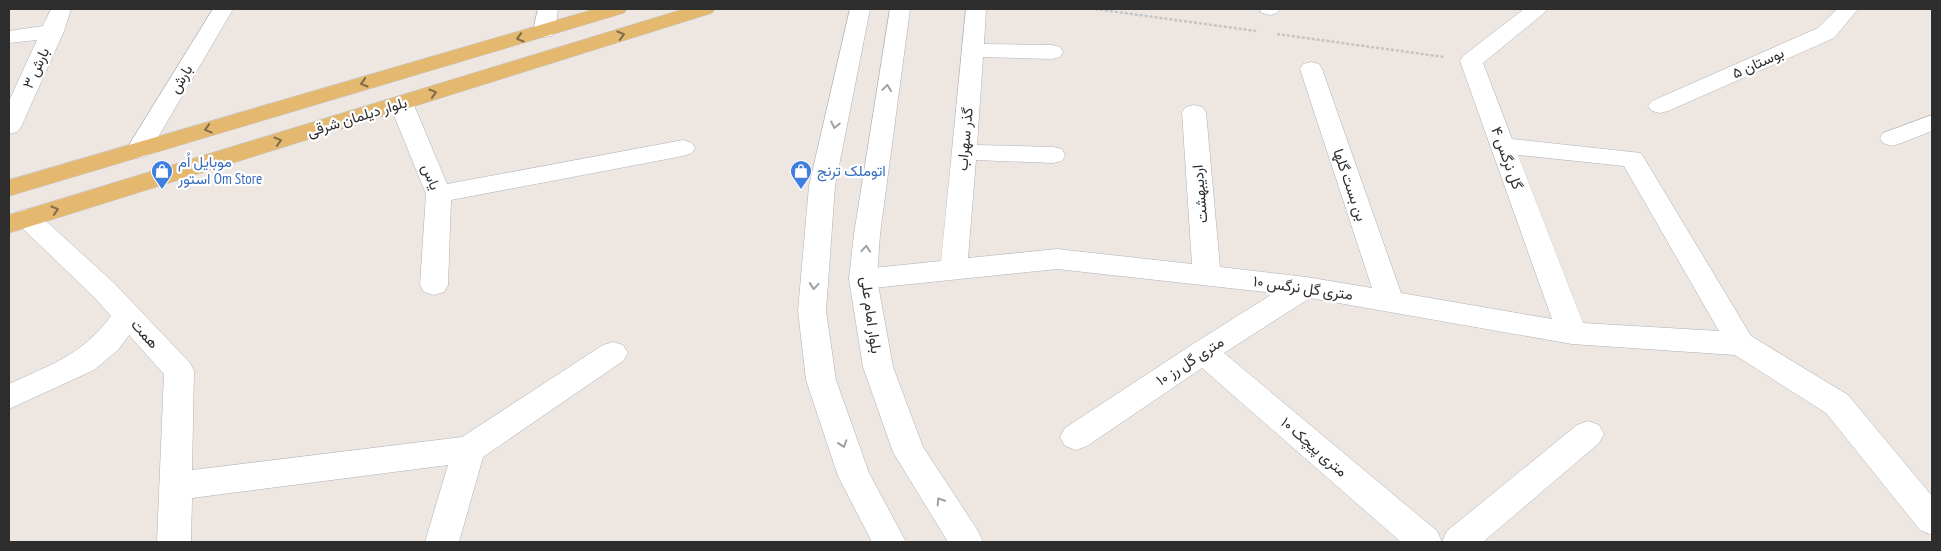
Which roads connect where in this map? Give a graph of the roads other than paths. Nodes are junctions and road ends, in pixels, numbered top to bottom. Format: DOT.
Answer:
graph roads {
  1 [pos="61,9"];
  2 [pos="223,9"];
  3 [pos="705,9"];
  4 [pos="860,9"];
  5 [pos="900,9"];
  6 [pos="976,9"];
  7 [pos="1537,9"];
  8 [pos="1848,9"];
  9 [pos="607,10"];
  10 [pos="546,20"];
  11 [pos="53,30"];
  12 [pos="9,37"];
  13 [pos="972,50"];
  14 [pos="1052,52"];
  15 [pos="549,57"];
  16 [pos="1311,69"];
  17 [pos="401,103"];
  18 [pos="1660,106"];
  19 [pos="1194,112"];
  20 [pos="1932,122"];
  21 [pos="9,127"];
  22 [pos="1892,138"];
  23 [pos="1503,146"];
  24 [pos="683,148"];
  25 [pos="138,150"];
  26 [pos="964,152"];
  27 [pos="1053,155"];
  28 [pos="9,188"];
  29 [pos="439,194"];
  30 [pos="15,218"];
  31 [pos="954,269"];
  32 [pos="1207,276"];
  33 [pos="863,279"];
  34 [pos="434,285"];
  35 [pos="1306,287"];
  36 [pos="1390,302"];
  37 [pos="128,315"];
  38 [pos="1572,333"];
  39 [pos="1741,344"];
  40 [pos="613,352"];
  41 [pos="1203,352"];
  42 [pos="9,397"];
  43 [pos="1588,434"];
  44 [pos="1076,437"];
  45 [pos="469,449"];
  46 [pos="176,486"];
  47 [pos="1932,520"];
  48 [pos="174,542"];
  49 [pos="442,542"];
  50 [pos="889,542"];
  51 [pos="966,542"];
  52 [pos="1425,542"];
  53 [pos="1459,542"];
  1 -- 11 [label="street, بارش ۳"];
  2 -- 25 [label="street, بارش"];
  15 -- 3 [label="main road, بلوار دیلمان شرقی, one-way"];
  4 -- 50 [label="street, one-way"];
  33 -- 5 [label="street, بلوار امام علی, one-way"];
  6 -- 13 [label="street, گذر سهراب"];
  7 -- 23 [label="street, گل نرگس ۴"];
  8 -- 18 [label="street, بوستان ۵"];
  9 -- 10 [label="main road, بلوار دیلمان شرقی"];
  9 -- 15 [label="main road"];
  10 -- 25 [label="main road, بلوار دیلمان شرقی, one-way"];
  11 -- 12 [label="street"];
  11 -- 21 [label="street, بارش ۳"];
  13 -- 14 [label="street"];
  13 -- 26 [label="street, گذر سهراب"];
  17 -- 15 [label="main road, بلوار دیلمان شرقی, one-way"];
  16 -- 36 [label="street, بن بست گلها"];
  17 -- 29 [label="street, یاس"];
  30 -- 17 [label="main road, بلوار دیلمان شرقی, one-way"];
  19 -- 32 [label="street, اردیبهشت"];
  20 -- 22 [label="street"];
  23 -- 38 [label="street, گل نرگس ۴"];
  23 -- 39 [label="street"];
  24 -- 29 [label="street"];
  25 -- 28 [label="main road, بلوار دیلمان شرقی"];
  26 -- 27 [label="street"];
  26 -- 31 [label="street, گذر سهراب"];
  29 -- 34 [label="street, یاس"];
  30 -- 37 [label="street, همت"];
  31 -- 32 [label="street, ۱۰ متری گل نرگس"];
  31 -- 33 [label="street, ۱۰ متری گل نرگس"];
  32 -- 35 [label="street, ۱۰ متری گل نرگس"];
  51 -- 33 [label="street, بلوار امام علی, one-way"];
  35 -- 36 [label="street, ۱۰ متری گل نرگس"];
  35 -- 41 [label="street, ۱۰ متری گل رز"];
  36 -- 38 [label="street, ۱۰ متری گل نرگس"];
  37 -- 42 [label="street"];
  37 -- 46 [label="street, همت"];
  38 -- 39 [label="street, ۱۰ متری گل نرگس"];
  39 -- 47 [label="street"];
  40 -- 45 [label="street"];
  41 -- 44 [label="street, ۱۰ متری گل رز"];
  41 -- 52 [label="street, ۱۰ متری پیچک"];
  43 -- 53 [label="street"];
  45 -- 46 [label="street"];
  45 -- 49 [label="street"];
  46 -- 48 [label="street, همت"];
}
